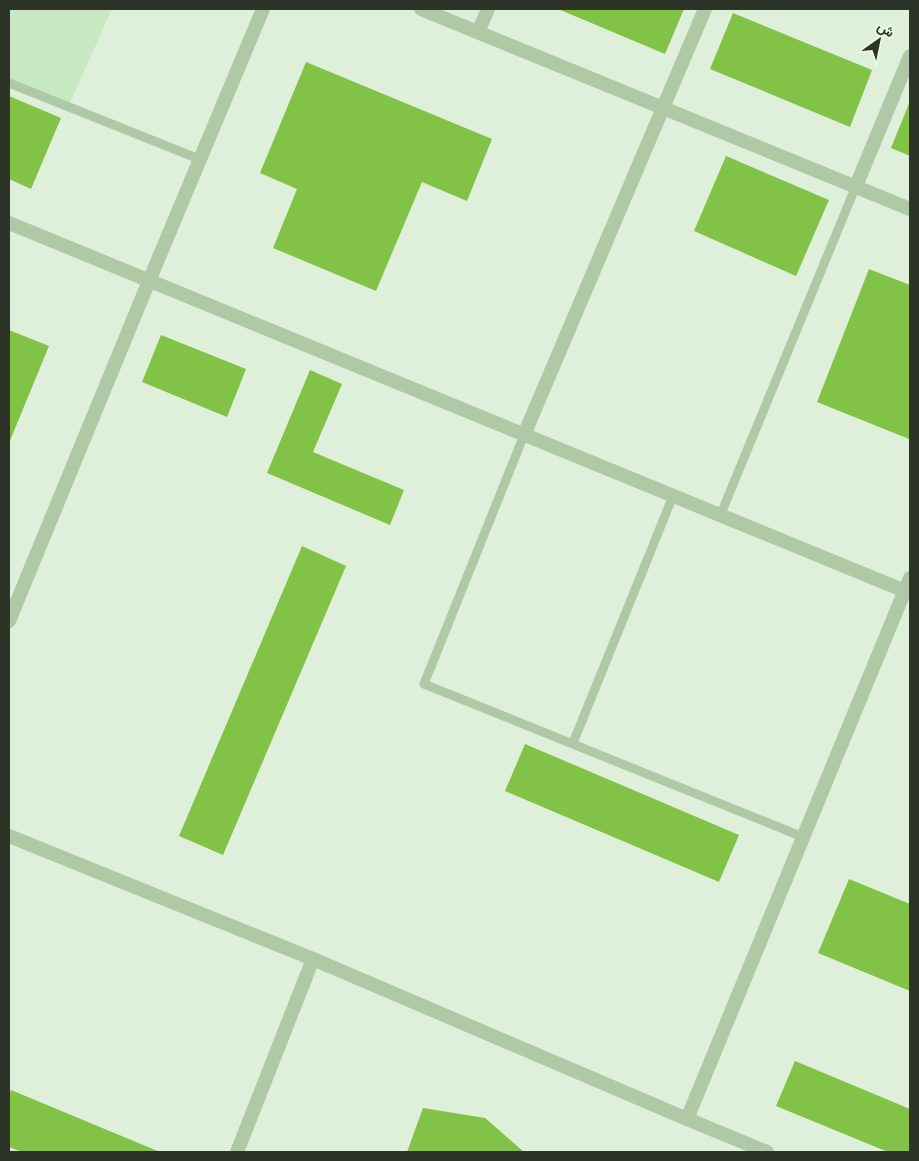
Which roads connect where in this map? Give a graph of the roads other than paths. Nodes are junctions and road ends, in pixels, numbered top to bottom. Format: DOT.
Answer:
graph roads {
  1 [pos="263,9"];
  2 [pos="421,9"];
  3 [pos="488,9"];
  4 [pos="705,9"];
  5 [pos="478,32"];
  6 [pos="910,56"];
  7 [pos="9,83"];
  8 [pos="663,108"];
  9 [pos="199,160"];
  10 [pos="856,186"];
  11 [pos="910,209"];
  12 [pos="9,223"];
  13 [pos="149,280"];
  14 [pos="524,435"];
  15 [pos="673,496"];
  16 [pos="720,516"];
  17 [pos="910,578"];
  18 [pos="905,591"];
  19 [pos="9,621"];
  20 [pos="573,743"];
  21 [pos="9,836"];
  22 [pos="803,836"];
  23 [pos="313,959"];
  24 [pos="687,1119"];
  25 [pos="236,1152"];
  26 [pos="768,1152"];
  1 -- 9 [label="street"];
  2 -- 5 [label="street"];
  3 -- 5 [label="street"];
  4 -- 8 [label="street"];
  5 -- 8 [label="street"];
  6 -- 10 [label="street"];
  7 -- 9 [label="lane"];
  8 -- 10 [label="street"];
  8 -- 14 [label="street"];
  9 -- 13 [label="street"];
  10 -- 11 [label="street"];
  10 -- 16 [label="lane"];
  12 -- 13 [label="street"];
  13 -- 14 [label="street"];
  13 -- 19 [label="street"];
  14 -- 15 [label="street"];
  14 -- 20 [label="lane"];
  15 -- 16 [label="street"];
  15 -- 20 [label="lane"];
  16 -- 18 [label="street"];
  17 -- 18 [label="street"];
  18 -- 22 [label="street"];
  20 -- 22 [label="lane"];
  21 -- 23 [label="street"];
  22 -- 24 [label="street"];
  23 -- 24 [label="street"];
  23 -- 25 [label="street"];
  24 -- 26 [label="street"];
}
